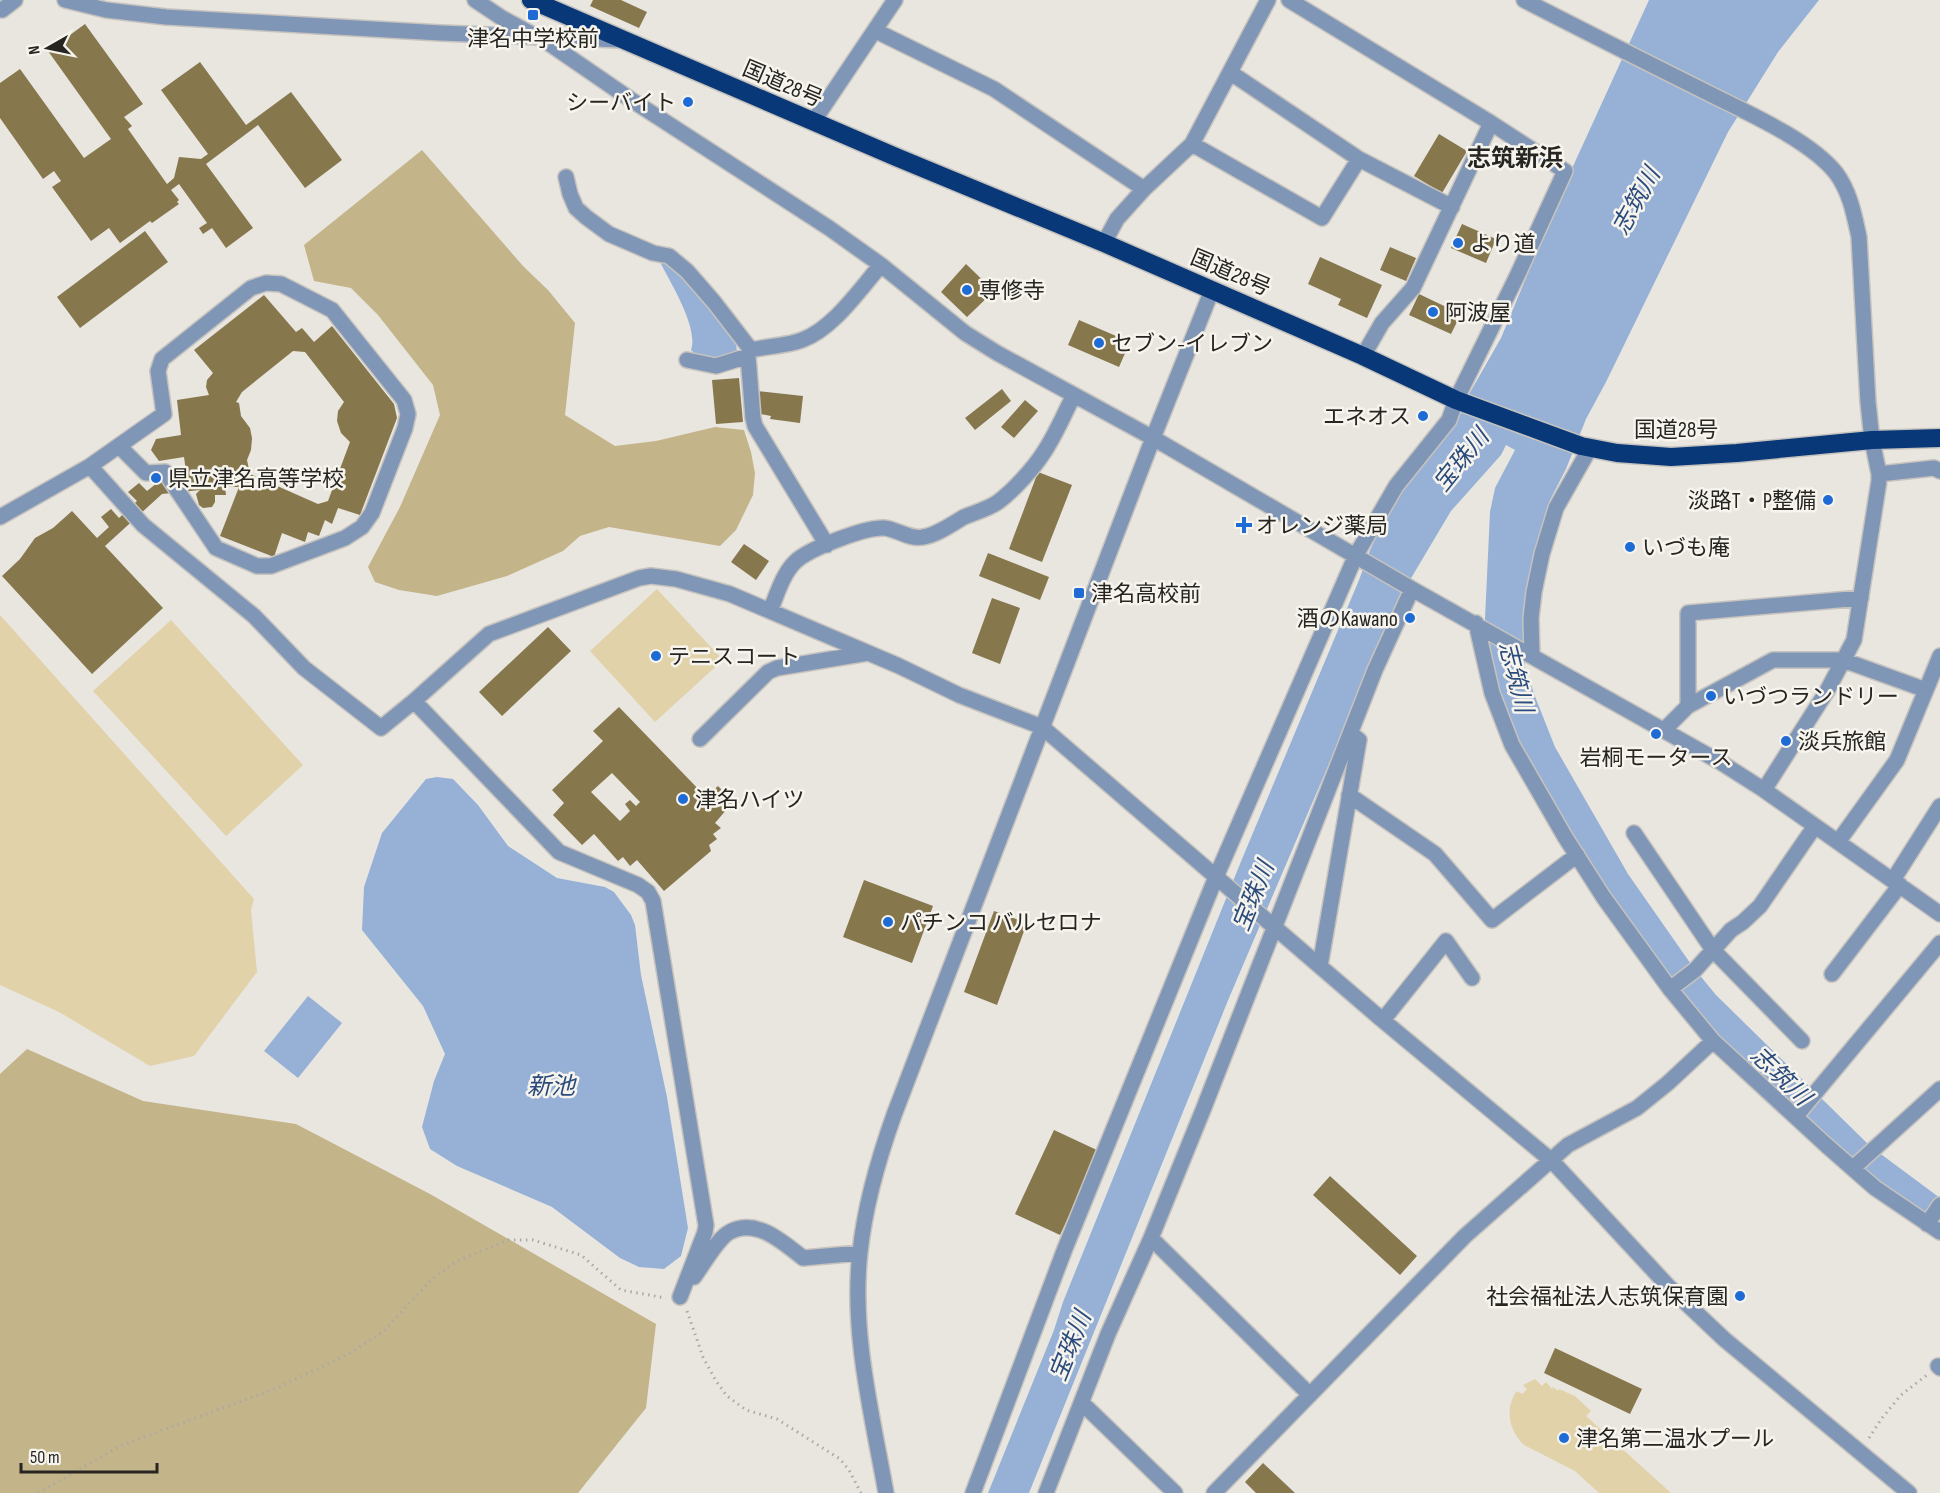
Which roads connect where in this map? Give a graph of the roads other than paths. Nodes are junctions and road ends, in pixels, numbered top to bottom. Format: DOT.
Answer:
graph roads {
  1 [pos="15,0"];
  2 [pos="65,0"];
  3 [pos="476,0"];
  4 [pos="531,0"];
  5 [pos="895,0"];
  6 [pos="1268,0"];
  7 [pos="1289,0"];
  8 [pos="1524,0"];
  9 [pos="2,10"];
  10 [pos="876,31"];
  11 [pos="537,37"];
  12 [pos="624,40"];
  13 [pos="1231,73"];
  14 [pos="813,122"];
  15 [pos="1491,123"];
  16 [pos="1192,144"];
  17 [pos="1359,159"];
  18 [pos="566,177"];
  19 [pos="1144,189"];
  20 [pos="1452,207"];
  21 [pos="1104,243"];
  22 [pos="881,265"];
  23 [pos="1212,290"];
  24 [pos="749,353"];
  25 [pos="1363,356"];
  26 [pos="687,360"];
  27 [pos="1074,395"];
  28 [pos="1459,401"];
  29 [pos="1153,438"];
  30 [pos="1940,438"];
  31 [pos="1872,440"];
  32 [pos="119,446"];
  33 [pos="1585,447"];
  34 [pos="90,466"];
  35 [pos="1940,471"];
  36 [pos="1880,474"];
  37 [pos="0,517"];
  38 [pos="827,545"];
  39 [pos="1359,556"];
  40 [pos="1413,589"];
  41 [pos="1861,598"];
  42 [pos="770,611"];
  43 [pos="1479,625"];
  44 [pos="868,653"];
  45 [pos="1530,654"];
  46 [pos="1940,656"];
  47 [pos="1843,660"];
  48 [pos="1926,690"];
  49 [pos="414,701"];
  50 [pos="1688,706"];
  51 [pos="1042,727"];
  52 [pos="1664,730"];
  53 [pos="1351,734"];
  54 [pos="700,739"];
  55 [pos="1764,790"];
  56 [pos="1349,795"];
  57 [pos="1940,806"];
  58 [pos="1815,826"];
  59 [pos="1634,833"];
  60 [pos="1838,842"];
  61 [pos="1577,855"];
  62 [pos="1218,878"];
  63 [pos="1896,883"];
  64 [pos="1940,914"];
  65 [pos="1271,923"];
  66 [pos="1940,943"];
  67 [pos="1713,950"];
  68 [pos="1320,966"];
  69 [pos="1832,974"];
  70 [pos="1472,978"];
  71 [pos="1670,989"];
  72 [pos="1383,1020"];
  73 [pos="1713,1041"];
  74 [pos="1802,1041"];
  75 [pos="1940,1089"];
  76 [pos="1796,1116"];
  77 [pos="1551,1161"];
  78 [pos="1853,1168"];
  79 [pos="1940,1204"];
  80 [pos="1933,1228"];
  81 [pos="1151,1238"];
  82 [pos="860,1253"];
  83 [pos="1310,1395"];
  84 [pos="1082,1402"];
  85 [pos="1048,1492"];
  86 [pos="886,1493"];
  87 [pos="973,1493"];
  88 [pos="1175,1493"];
  89 [pos="1214,1493"];
  90 [pos="1909,1493"];
  1 -- 9 [label="street"];
  2 -- 11 [label="street"];
  3 -- 11 [label="street"];
  4 -- 12 [label="highway, 国道28号"];
  5 -- 10 [label="street"];
  6 -- 13 [label="street"];
  7 -- 15 [label="street"];
  8 -- 31 [label="street"];
  10 -- 14 [label="street"];
  10 -- 19 [label="street"];
  11 -- 12 [label="street"];
  11 -- 22 [label="street"];
  12 -- 14 [label="highway, 国道28号"];
  13 -- 16 [label="street"];
  13 -- 17 [label="street"];
  14 -- 21 [label="highway, 国道28号"];
  15 -- 20 [label="street"];
  15 -- 28 [label="street"];
  16 -- 17 [label="street"];
  16 -- 19 [label="street"];
  17 -- 20 [label="street"];
  18 -- 24 [label="street"];
  19 -- 21 [label="street"];
  20 -- 25 [label="street"];
  21 -- 23 [label="highway, 国道28号"];
  22 -- 24 [label="street"];
  22 -- 27 [label="street"];
  23 -- 25 [label="highway, 国道28号"];
  23 -- 29 [label="street"];
  24 -- 26 [label="street"];
  24 -- 38 [label="street"];
  25 -- 28 [label="highway, 国道28号"];
  27 -- 29 [label="street"];
  27 -- 38 [label="street"];
  28 -- 33 [label="highway, 国道28号"];
  28 -- 39 [label="street"];
  29 -- 39 [label="street"];
  29 -- 51 [label="street"];
  30 -- 31 [label="highway, 国道28号"];
  31 -- 33 [label="highway, 国道28号"];
  31 -- 36 [label="street"];
  32 -- 32 [label="street"];
  32 -- 34 [label="street"];
  33 -- 45 [label="street"];
  34 -- 37 [label="street"];
  34 -- 49 [label="street"];
  35 -- 36 [label="street"];
  36 -- 41 [label="street"];
  38 -- 42 [label="street"];
  39 -- 40 [label="street"];
  39 -- 62 [label="street"];
  40 -- 43 [label="street"];
  40 -- 53 [label="street"];
  41 -- 47 [label="street"];
  41 -- 50 [label="street"];
  42 -- 44 [label="street"];
  42 -- 49 [label="street"];
  43 -- 45 [label="street"];
  43 -- 61 [label="street"];
  44 -- 51 [label="street"];
  44 -- 54 [label="street"];
  45 -- 52 [label="street"];
  46 -- 48 [label="street"];
  47 -- 48 [label="street"];
  47 -- 50 [label="street"];
  47 -- 55 [label="street"];
  48 -- 60 [label="street"];
  49 -- 82 [label="street"];
  50 -- 52 [label="street"];
  51 -- 62 [label="street"];
  51 -- 82 [label="street"];
  52 -- 55 [label="street"];
  53 -- 56 [label="street"];
  53 -- 65 [label="street"];
  55 -- 58 [label="street"];
  56 -- 61 [label="street"];
  56 -- 68 [label="street"];
  57 -- 63 [label="street"];
  58 -- 60 [label="street"];
  58 -- 67 [label="street"];
  59 -- 67 [label="street"];
  60 -- 63 [label="street"];
  61 -- 71 [label="street"];
  62 -- 65 [label="street"];
  62 -- 87 [label="street"];
  63 -- 64 [label="street"];
  63 -- 69 [label="street"];
  65 -- 68 [label="street"];
  65 -- 81 [label="street"];
  66 -- 76 [label="street"];
  67 -- 71 [label="street"];
  67 -- 74 [label="street"];
  68 -- 72 [label="street"];
  70 -- 72 [label="street"];
  71 -- 73 [label="street"];
  72 -- 77 [label="street"];
  73 -- 76 [label="street"];
  73 -- 77 [label="street"];
  75 -- 78 [label="street"];
  76 -- 78 [label="street"];
  77 -- 83 [label="street"];
  77 -- 90 [label="street"];
  78 -- 80 [label="street"];
  79 -- 80 [label="street"];
  81 -- 83 [label="street"];
  81 -- 84 [label="street"];
  82 -- 86 [label="street"];
  83 -- 89 [label="street"];
  84 -- 85 [label="street"];
  84 -- 88 [label="street"];
}
